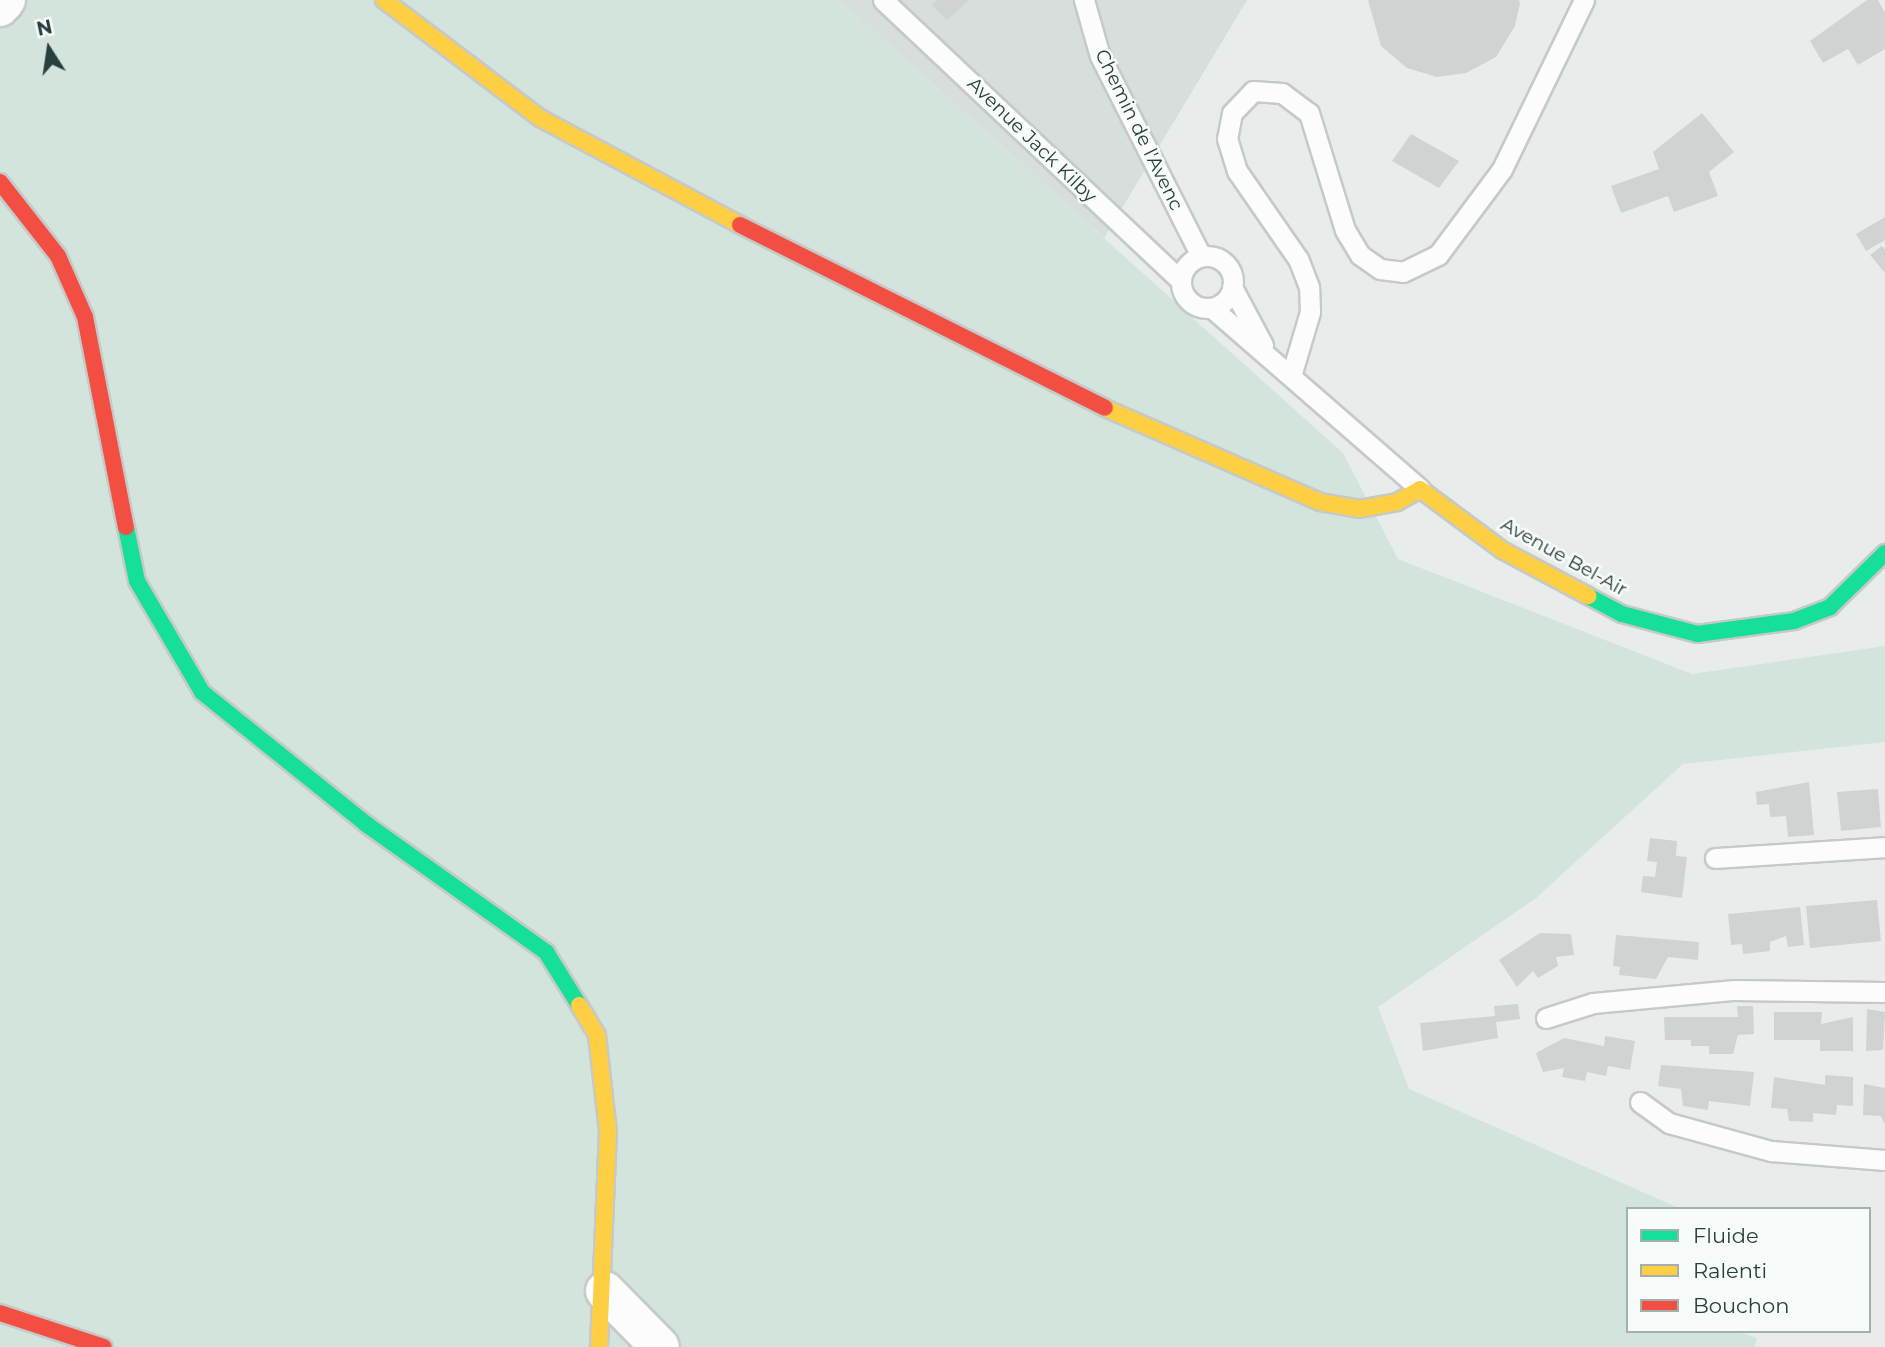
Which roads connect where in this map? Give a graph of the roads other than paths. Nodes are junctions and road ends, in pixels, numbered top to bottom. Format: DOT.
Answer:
graph roads {
  1 [pos="6,0"];
  2 [pos="384,0"];
  3 [pos="884,0"];
  4 [pos="1084,0"];
  5 [pos="1584,0"];
  6 [pos="0,7"];
  7 [pos="0,182"];
  8 [pos="1201,256"];
  9 [pos="1180,280"];
  10 [pos="1232,287"];
  11 [pos="1212,308"];
  12 [pos="1269,355"];
  13 [pos="1291,376"];
  14 [pos="1420,489"];
  15 [pos="1885,553"];
  16 [pos="1885,847"];
  17 [pos="1715,858"];
  18 [pos="1885,992"];
  19 [pos="1546,1018"];
  20 [pos="1640,1102"];
  21 [pos="1885,1160"];
  22 [pos="606,1291"];
  23 [pos="0,1313"];
  24 [pos="104,1347"];
  25 [pos="599,1347"];
  26 [pos="660,1347"];
  1 -- 6 [label="street"];
  2 -- 14 [label="street"];
  3 -- 9 [label="lane, Avenue Jack Kilby"];
  4 -- 8 [label="lane, Chemin de l'Avenc"];
  5 -- 13 [label="lane"];
  7 -- 22 [label="street"];
  8 -- 9 [label="lane"];
  8 -- 10 [label="lane, Avenue Jack Kilby"];
  9 -- 11 [label="lane, Avenue Jack Kilby"];
  10 -- 11 [label="lane"];
  10 -- 12 [label="lane, Avenue Jack Kilby"];
  11 -- 12 [label="lane, Avenue Jack Kilby"];
  12 -- 13 [label="lane, Avenue Jack Kilby"];
  13 -- 14 [label="lane, Avenue Jack Kilby"];
  14 -- 15 [label="street, Avenue Bel-Air"];
  16 -- 17 [label="lane"];
  18 -- 19 [label="lane"];
  20 -- 21 [label="lane"];
  22 -- 25 [label="street"];
  22 -- 26 [label="street"];
  23 -- 24 [label="street"];
}
